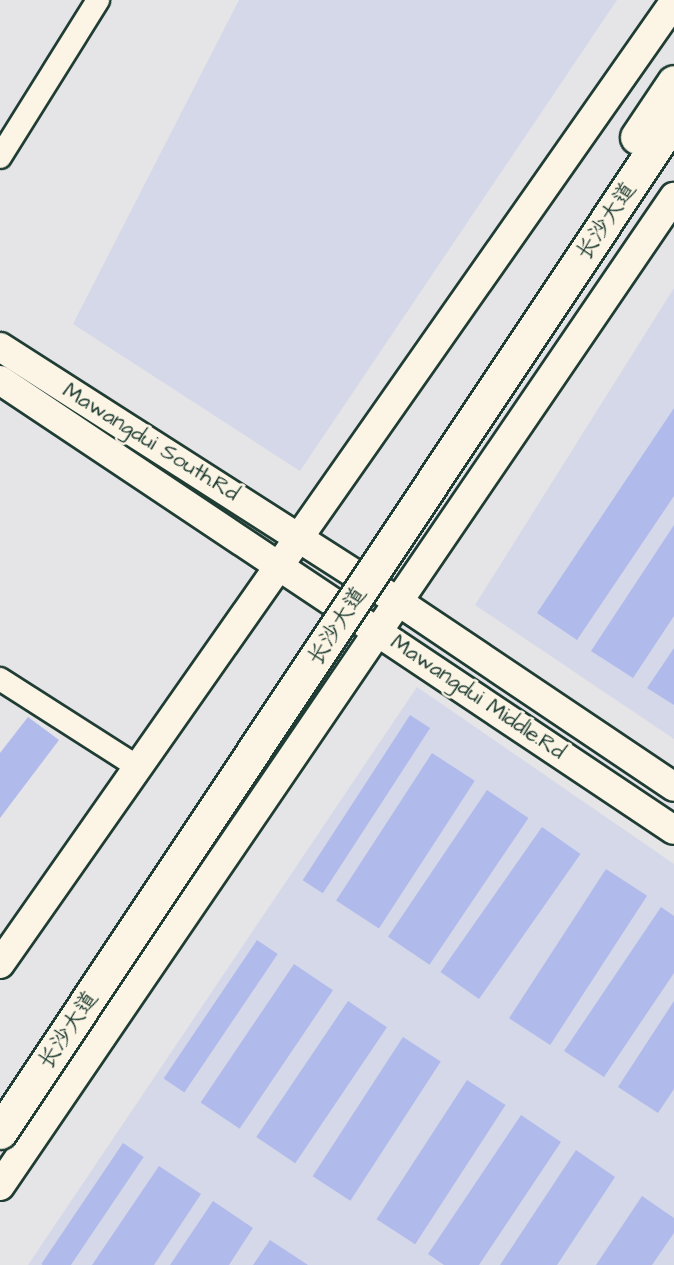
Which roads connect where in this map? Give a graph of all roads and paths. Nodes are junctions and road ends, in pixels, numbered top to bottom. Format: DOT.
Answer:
graph roads {
  1 [pos="98,0"];
  2 [pos="674,2"];
  3 [pos="674,82"];
  4 [pos="674,119"];
  5 [pos="0,158"];
  6 [pos="674,197"];
  7 [pos="0,347"];
  8 [pos="0,380"];
  9 [pos="301,538"];
  10 [pos="283,565"];
  11 [pos="396,600"];
  12 [pos="379,629"];
  13 [pos="0,679"];
  14 [pos="139,768"];
  15 [pos="674,787"];
  16 [pos="674,830"];
  17 [pos="0,964"];
  18 [pos="0,1090"];
  19 [pos="0,1132"];
  20 [pos="0,1186"];
  1 -- 5 [label="street"];
  2 -- 9 [label="main road"];
  3 -- 18 [label="highway, 长沙大道, bridge"];
  4 -- 19 [label="highway, 长沙大道, bridge"];
  6 -- 11 [label="main road"];
  7 -- 9 [label="main road, Mawangdui South.Rd"];
  8 -- 10 [label="main road, Mawangdui South.Rd"];
  9 -- 10 [label="main road"];
  9 -- 11 [label="main road, Mawangdui Middle.Rd"];
  10 -- 12 [label="main road, Mawangdui Middle.Rd"];
  10 -- 14 [label="main road"];
  11 -- 12 [label="main road"];
  11 -- 15 [label="main road, Mawangdui Middle.Rd"];
  12 -- 16 [label="main road, Mawangdui Middle.Rd"];
  12 -- 20 [label="main road"];
  13 -- 14 [label="street"];
  14 -- 17 [label="main road"];
}
